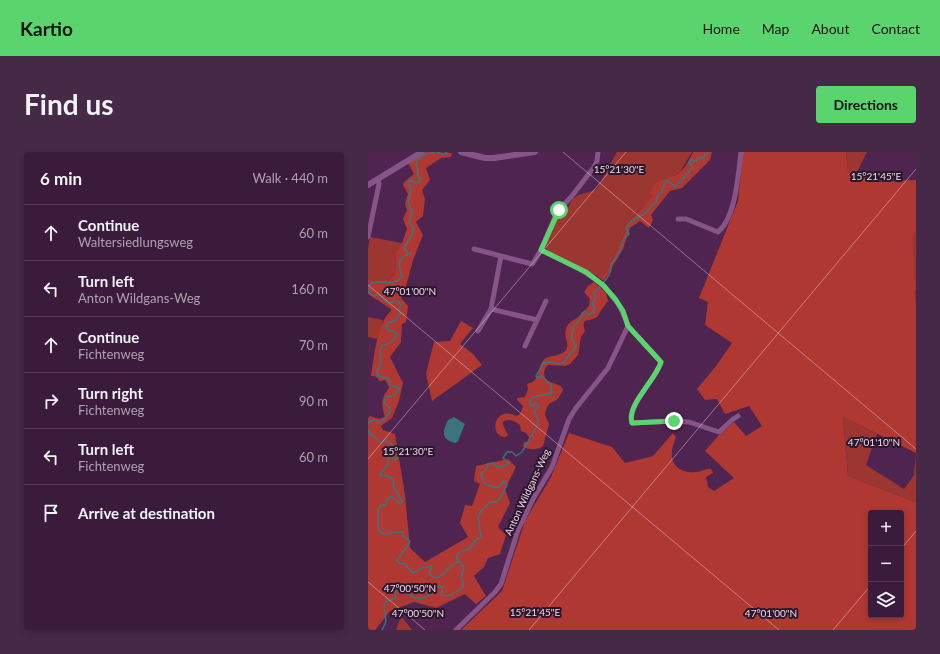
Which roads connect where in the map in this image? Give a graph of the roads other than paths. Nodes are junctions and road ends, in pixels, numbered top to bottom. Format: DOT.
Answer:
graph roads {
  1 [pos="422,152"];
  2 [pos="461,152"];
  3 [pos="535,152"];
  4 [pos="598,152"];
  5 [pos="741,152"];
  6 [pos="506,154"];
  7 [pos="378,179"];
  8 [pos="368,185"];
  9 [pos="678,219"];
  10 [pos="368,237"];
  11 [pos="474,249"];
  12 [pos="541,250"];
  13 [pos="501,256"];
  14 [pos="546,301"];
  15 [pos="491,309"];
  16 [pos="537,320"];
  17 [pos="628,326"];
  18 [pos="478,331"];
  19 [pos="525,346"];
  20 [pos="738,416"];
  21 [pos="456,630"];
  1 -- 7 [label="street"];
  2 -- 6 [label="street"];
  3 -- 6 [label="street"];
  4 -- 12 [label="street"];
  5 -- 9 [label="street"];
  7 -- 8 [label="street"];
  7 -- 10 [label="street"];
  11 -- 13 [label="street"];
  12 -- 13 [label="street"];
  12 -- 17 [label="street"];
  13 -- 15 [label="street"];
  14 -- 16 [label="street"];
  15 -- 16 [label="street"];
  15 -- 18 [label="street"];
  16 -- 19 [label="street"];
  17 -- 20 [label="street"];
  17 -- 21 [label="street, Anton Wildgans-Weg"];
}
